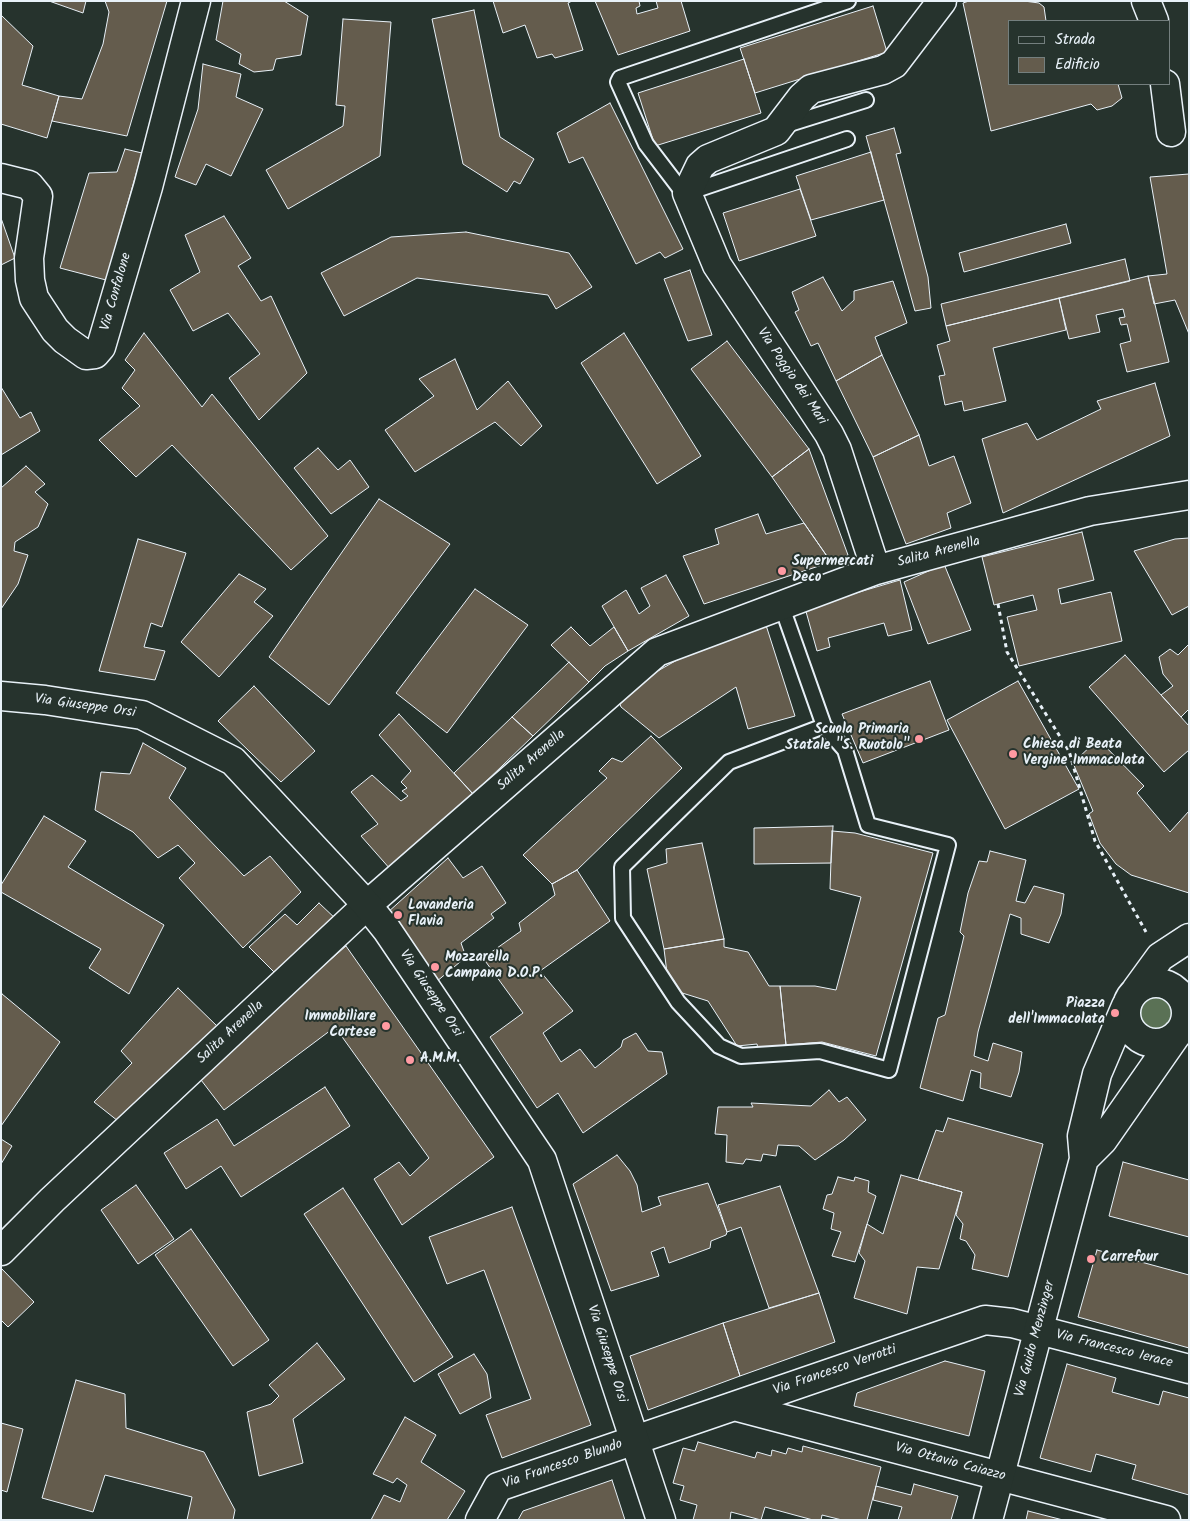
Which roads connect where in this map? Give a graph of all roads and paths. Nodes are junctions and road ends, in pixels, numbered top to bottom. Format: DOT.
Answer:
graph roads {
  1 [pos="196,1"];
  2 [pos="848,1"];
  3 [pos="942,1"];
  4 [pos="1146,1"];
  5 [pos="1154,20"];
  6 [pos="1165,85"];
  7 [pos="866,100"];
  8 [pos="781,127"];
  9 [pos="1171,132"];
  10 [pos="847,140"];
  11 [pos="1,178"];
  12 [pos="687,193"];
  13 [pos="1189,495"];
  14 [pos="876,570"];
  15 [pos="998,604"];
  16 [pos="782,606"];
  17 [pos="1,696"];
  18 [pos="824,726"];
  19 [pos="367,905"];
  20 [pos="1189,938"];
  21 [pos="1160,957"];
  22 [pos="1131,998"];
  23 [pos="1184,1023"];
  24 [pos="1084,1159"];
  25 [pos="1,1251"];
  26 [pos="1038,1330"];
  27 [pos="1189,1369"];
  28 [pos="734,1406"];
  29 [pos="634,1440"];
  30 [pos="1000,1476"];
  31 [pos="480,1520"];
  32 [pos="661,1520"];
  33 [pos="988,1520"];
  34 [pos="1166,1520"];
  1 -- 11 [label="street, Via Confalone"];
  2 -- 12 [label="lane, Via Poggio dei Mari"];
  3 -- 8 [label="street"];
  4 -- 5 [label="street"];
  6 -- 9 [label="street"];
  7 -- 8 [label="lane"];
  8 -- 12 [label="street"];
  10 -- 12 [label="lane"];
  12 -- 14 [label="street, Via Poggio dei Mari"];
  13 -- 14 [label="street, Salita Arenella"];
  14 -- 16 [label="street, Salita Arenella"];
  15 -- 21 [label="path"];
  16 -- 18 [label="lane"];
  16 -- 19 [label="street, Salita Arenella"];
  17 -- 19 [label="street, Via Giuseppe Orsi"];
  18 -- 18 [label="lane"];
  19 -- 25 [label="street, Salita Arenella"];
  19 -- 29 [label="street, Via Giuseppe Orsi"];
  20 -- 21 [label="street"];
  21 -- 22 [label="street"];
  22 -- 23 [label="street"];
  22 -- 23 [label="street"];
  22 -- 24 [label="street"];
  23 -- 24 [label="street"];
  24 -- 26 [label="street, Via Guido Menzinger"];
  26 -- 27 [label="street, Via Francesco Ierace"];
  26 -- 28 [label="street, Via Francesco Verrotti"];
  26 -- 30 [label="street, Via Guido Menzinger"];
  28 -- 29 [label="street, Via Francesco Verrotti"];
  28 -- 30 [label="street, Via Ottavio Caiazzo"];
  29 -- 31 [label="street, Via Francesco Blundo"];
  29 -- 32 [label="street, Via Giuseppe Orsi"];
  30 -- 33 [label="street, Via Guido Menzinger"];
  30 -- 34 [label="street, Via Ottavio Caiazzo"];
}
